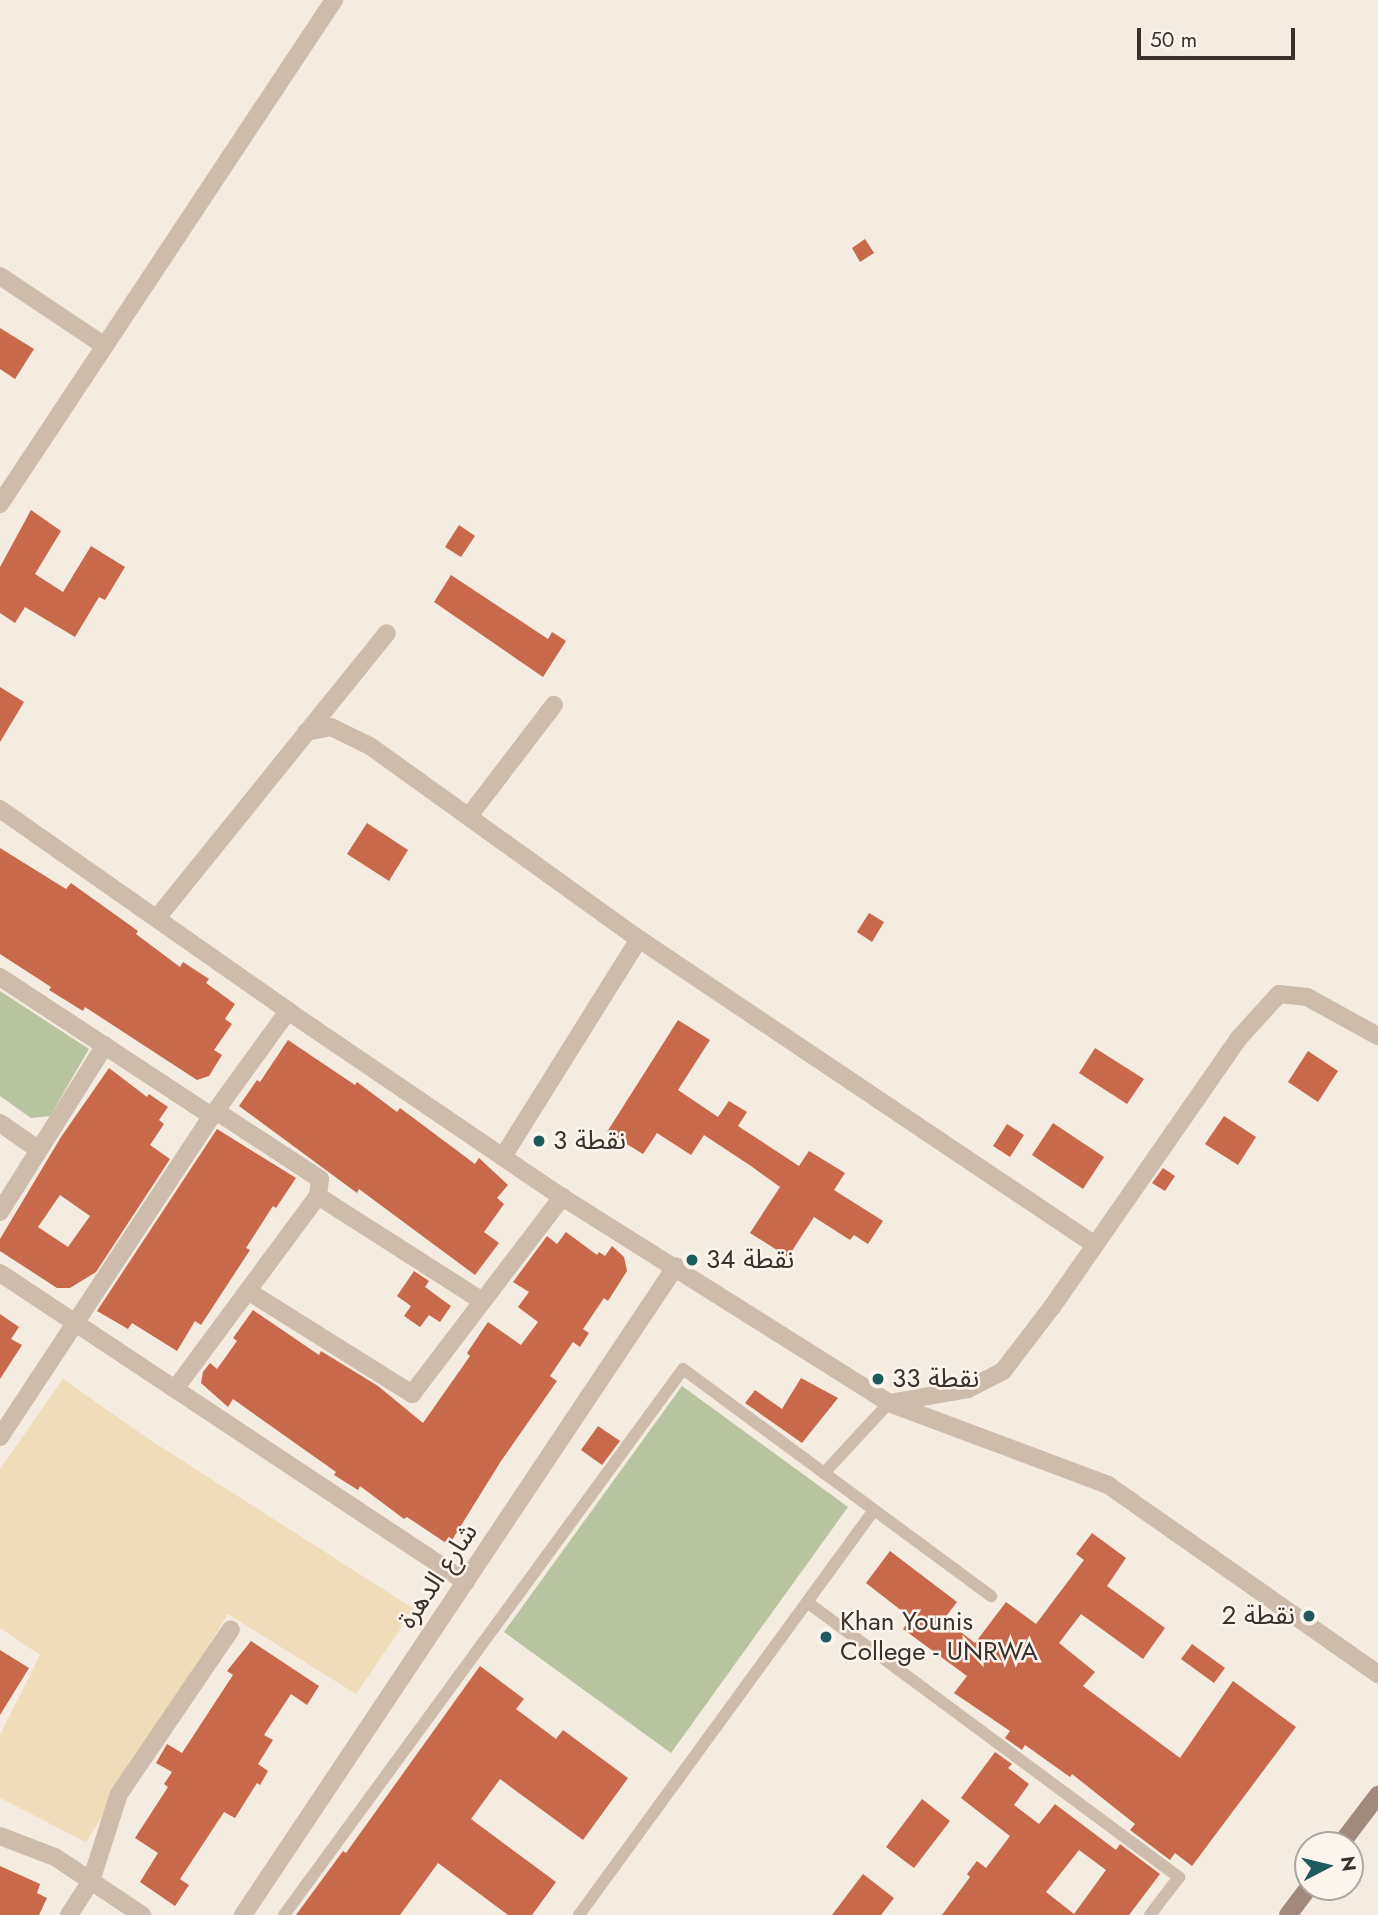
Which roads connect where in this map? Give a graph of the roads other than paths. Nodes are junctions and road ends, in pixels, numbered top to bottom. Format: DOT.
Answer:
graph roads {
  1 [pos="332,1"];
  2 [pos="0,276"];
  3 [pos="105,346"];
  4 [pos="0,504"];
  5 [pos="387,633"];
  6 [pos="554,705"];
  7 [pos="306,732"];
  8 [pos="0,809"];
  9 [pos="469,816"];
  10 [pos="157,918"];
  11 [pos="639,939"];
  12 [pos="0,977"];
  13 [pos="288,1011"];
  14 [pos="1378,1036"];
  15 [pos="105,1045"];
  16 [pos="214,1113"];
  17 [pos="0,1123"];
  18 [pos="39,1150"];
  19 [pos="503,1157"];
  20 [pos="318,1196"];
  21 [pos="562,1196"];
  22 [pos="0,1212"];
  23 [pos="1095,1245"];
  24 [pos="676,1266"];
  25 [pos="0,1273"];
  26 [pos="248,1291"];
  27 [pos="482,1301"];
  28 [pos="76,1324"];
  29 [pos="175,1389"];
  30 [pos="888,1403"];
  31 [pos="0,1437"];
  32 [pos="824,1473"];
  33 [pos="874,1510"];
  34 [pos="466,1582"];
  35 [pos="991,1596"];
  36 [pos="807,1602"];
  37 [pos="231,1629"];
  38 [pos="1378,1674"];
  39 [pos="1378,1795"];
  40 [pos="1351,1831"];
  41 [pos="0,1836"];
  42 [pos="91,1881"];
  43 [pos="69,1915"];
  44 [pos="142,1915"];
  45 [pos="243,1915"];
  46 [pos="284,1915"];
  47 [pos="579,1915"];
  48 [pos="1150,1915"];
  1 -- 3 [label="street"];
  2 -- 3 [label="street"];
  3 -- 4 [label="street"];
  5 -- 7 [label="street"];
  6 -- 9 [label="street"];
  7 -- 9 [label="street"];
  7 -- 10 [label="street"];
  8 -- 10 [label="street"];
  9 -- 11 [label="street"];
  10 -- 13 [label="street"];
  11 -- 19 [label="street"];
  11 -- 23 [label="street"];
  12 -- 15 [label="street"];
  13 -- 16 [label="street"];
  13 -- 19 [label="street"];
  14 -- 23 [label="street"];
  15 -- 16 [label="street"];
  15 -- 18 [label="street"];
  16 -- 20 [label="street"];
  16 -- 28 [label="street"];
  17 -- 18 [label="street"];
  18 -- 22 [label="street"];
  19 -- 21 [label="street"];
  20 -- 26 [label="street"];
  20 -- 27 [label="street"];
  21 -- 24 [label="street"];
  21 -- 27 [label="street"];
  23 -- 30 [label="street"];
  24 -- 30 [label="street"];
  24 -- 34 [label="street, شارع الدهرة"];
  25 -- 28 [label="street"];
  26 -- 27 [label="street"];
  26 -- 29 [label="street"];
  28 -- 29 [label="street"];
  28 -- 31 [label="street"];
  29 -- 34 [label="street"];
  30 -- 32 [label="lane"];
  30 -- 38 [label="street"];
  32 -- 33 [label="lane"];
  32 -- 46 [label="lane"];
  33 -- 35 [label="lane"];
  33 -- 36 [label="lane"];
  34 -- 45 [label="street, شارع الدهرة"];
  36 -- 47 [label="lane"];
  36 -- 48 [label="lane"];
  37 -- 42 [label="street"];
  39 -- 40 [label="main road"];
  41 -- 42 [label="street"];
  42 -- 43 [label="street"];
  42 -- 44 [label="street"];
}
